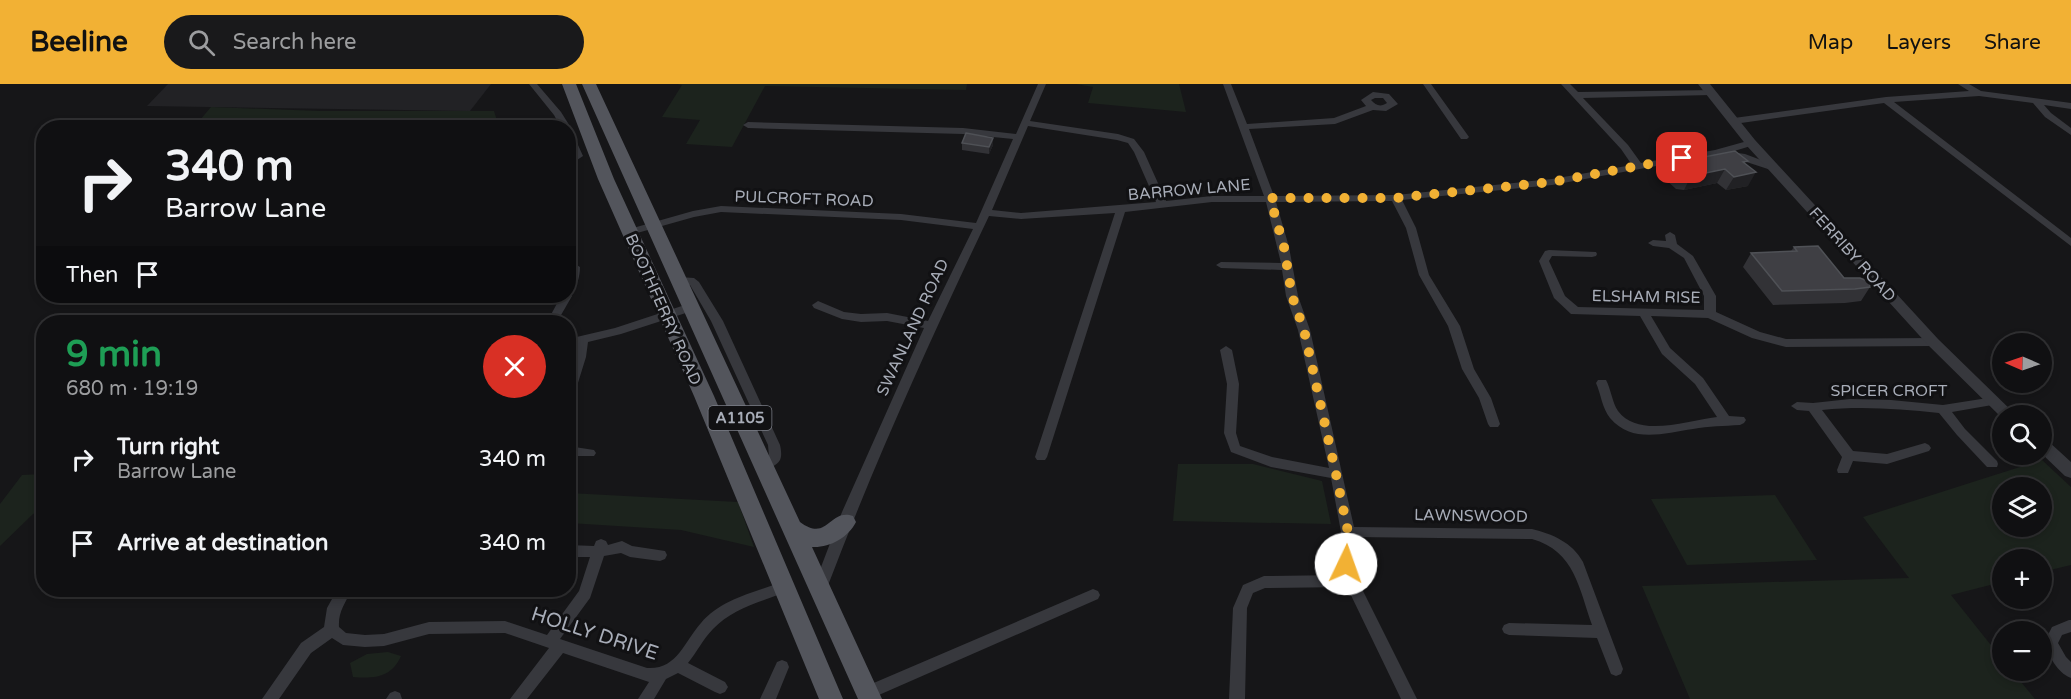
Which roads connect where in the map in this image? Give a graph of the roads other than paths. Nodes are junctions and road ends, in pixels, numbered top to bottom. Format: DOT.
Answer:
graph roads {
  1 [pos="533,84"];
  2 [pos="569,84"];
  3 [pos="589,84"];
  4 [pos="1042,84"];
  5 [pos="1227,84"];
  6 [pos="1427,84"];
  7 [pos="1565,84"];
  8 [pos="1962,84"];
  9 [pos="1708,88"];
  10 [pos="1979,93"];
  11 [pos="1575,95"];
  12 [pos="1886,100"];
  13 [pos="2037,102"];
  14 [pos="1372,106"];
  15 [pos="2071,106"];
  16 [pos="562,120"];
  17 [pos="1734,121"];
  18 [pos="1024,123"];
  19 [pos="748,125"];
  20 [pos="1244,127"];
  21 [pos="2071,132"];
  22 [pos="1017,137"];
  23 [pos="1464,137"];
  24 [pos="1751,142"];
  25 [pos="1716,153"];
  26 [pos="1638,167"];
  27 [pos="1774,168"];
  28 [pos="1270,198"];
  29 [pos="1395,198"];
  30 [pos="1162,204"];
  31 [pos="1121,209"];
  32 [pos="986,213"];
  33 [pos="653,225"];
  34 [pos="979,227"];
  35 [pos="630,232"];
  36 [pos="1653,243"];
  37 [pos="2071,243"];
  38 [pos="1592,254"];
  39 [pos="1221,265"];
  40 [pos="1288,267"];
  41 [pos="679,281"];
  42 [pos="818,304"];
  43 [pos="691,307"];
  44 [pos="1643,312"];
  45 [pos="1710,314"];
  46 [pos="667,315"];
  47 [pos="931,326"];
  48 [pos="582,341"];
  49 [pos="576,342"];
  50 [pos="1933,342"];
  51 [pos="1226,350"];
  52 [pos="576,370"];
  53 [pos="1602,383"];
  54 [pos="1994,401"];
  55 [pos="1998,405"];
  56 [pos="1797,406"];
  57 [pos="1813,407"];
  58 [pos="1943,409"];
  59 [pos="1740,420"];
  60 [pos="1726,421"];
  61 [pos="1494,424"];
  62 [pos="1924,448"];
  63 [pos="576,452"];
  64 [pos="590,453"];
  65 [pos="2052,454"];
  66 [pos="1849,456"];
  67 [pos="1041,458"];
  68 [pos="1992,464"];
  69 [pos="762,466"];
  70 [pos="1843,470"];
  71 [pos="2071,472"];
  72 [pos="1336,474"];
  73 [pos="845,522"];
  74 [pos="791,527"];
  75 [pos="1348,532"];
  76 [pos="600,548"];
  77 [pos="576,550"];
  78 [pos="660,555"];
  79 [pos="1351,581"];
  80 [pos="784,587"];
  81 [pos="820,588"];
  82 [pos="1093,595"];
  83 [pos="340,597"];
  84 [pos="2069,626"];
  85 [pos="1509,629"];
  86 [pos="332,630"];
  87 [pos="1603,632"];
  88 [pos="2052,636"];
  89 [pos="555,644"];
  90 [pos="2052,650"];
  91 [pos="677,665"];
  92 [pos="782,667"];
  93 [pos="1616,669"];
  94 [pos="2071,671"];
  95 [pos="660,677"];
  96 [pos="720,687"];
  97 [pos="869,696"];
  98 [pos="270,699"];
  99 [pos="518,699"];
  100 [pos="646,699"];
  101 [pos="768,699"];
  102 [pos="831,699"];
  103 [pos="1237,699"];
  104 [pos="1409,699"];
  1 -- 16 [label="street"];
  2 -- 35 [label="main road, BOOTHFERRY ROAD / A1105"];
  3 -- 33 [label="main road, BOOTHFERRY ROAD / A1105"];
  4 -- 18 [label="street, SWANLAND ROAD"];
  5 -- 20 [label="street"];
  6 -- 23 [label="street"];
  7 -- 11 [label="street"];
  8 -- 10 [label="street"];
  9 -- 11 [label="street"];
  9 -- 17 [label="street, FERRIBY ROAD"];
  10 -- 12 [label="street"];
  10 -- 13 [label="street"];
  11 -- 26 [label="street"];
  12 -- 17 [label="street"];
  12 -- 37 [label="street"];
  13 -- 15 [label="street"];
  13 -- 21 [label="street"];
  14 -- 20 [label="street"];
  17 -- 24 [label="street, FERRIBY ROAD"];
  18 -- 22 [label="street, SWANLAND ROAD"];
  18 -- 30 [label="street"];
  19 -- 22 [label="street"];
  20 -- 28 [label="street"];
  22 -- 32 [label="street, SWANLAND ROAD"];
  24 -- 25 [label="street, BARROW LANE"];
  24 -- 27 [label="street, FERRIBY ROAD"];
  25 -- 26 [label="street, BARROW LANE"];
  25 -- 27 [label="street, BARROW LANE"];
  26 -- 29 [label="street, BARROW LANE"];
  27 -- 50 [label="street, FERRIBY ROAD"];
  28 -- 29 [label="street, BARROW LANE"];
  28 -- 30 [label="street, BARROW LANE"];
  28 -- 40 [label="street"];
  29 -- 61 [label="street"];
  30 -- 31 [label="street, BARROW LANE"];
  31 -- 32 [label="street, BARROW LANE"];
  31 -- 67 [label="street"];
  32 -- 34 [label="street, SWANLAND ROAD"];
  33 -- 34 [label="street, PULCROFT ROAD"];
  33 -- 35 [label="street, PULCROFT ROAD"];
  33 -- 41 [label="main road, BOOTHFERRY ROAD / A1105"];
  34 -- 47 [label="street, SWANLAND ROAD"];
  35 -- 46 [label="main road, BOOTHFERRY ROAD / A1105"];
  36 -- 45 [label="street"];
  38 -- 44 [label="street, ELSHAM RISE"];
  39 -- 40 [label="street"];
  40 -- 72 [label="street"];
  41 -- 43 [label="main road, BOOTHFERRY ROAD / A1105"];
  41 -- 69 [label="street, BOOTHFERRY ROAD"];
  42 -- 47 [label="street"];
  43 -- 46 [label="street"];
  43 -- 69 [label="main road, BOOTHFERRY ROAD / A1105"];
  44 -- 45 [label="street, ELSHAM RISE"];
  44 -- 60 [label="street"];
  45 -- 50 [label="street, ELSHAM RISE"];
  46 -- 48 [label="street"];
  46 -- 80 [label="main road, BOOTHFERRY ROAD / A1105"];
  47 -- 73 [label="street, SWANLAND ROAD"];
  48 -- 49 [label="street"];
  48 -- 52 [label="street"];
  50 -- 54 [label="street, FERRIBY ROAD"];
  51 -- 72 [label="street"];
  53 -- 60 [label="street"];
  54 -- 55 [label="street, FERRIBY ROAD"];
  54 -- 58 [label="street, SPICER CROFT"];
  56 -- 57 [label="street"];
  57 -- 58 [label="street, SPICER CROFT"];
  57 -- 66 [label="street, SPICER CROFT"];
  58 -- 68 [label="street"];
  59 -- 60 [label="street"];
  62 -- 66 [label="street"];
  63 -- 64 [label="street"];
  65 -- 71 [label="street"];
  66 -- 70 [label="street"];
  69 -- 74 [label="main road, BOOTHFERRY ROAD / A1105"];
  72 -- 75 [label="street"];
  73 -- 74 [label="main road"];
  73 -- 81 [label="street, SWANLAND ROAD"];
  74 -- 81 [label="main road, BOOTHFERRY ROAD / A1105"];
  75 -- 79 [label="street"];
  75 -- 87 [label="street, LAWNSWOOD"];
  76 -- 77 [label="street"];
  76 -- 78 [label="street"];
  76 -- 89 [label="street"];
  79 -- 103 [label="street"];
  79 -- 104 [label="street"];
  80 -- 91 [label="street, HOLLY DRIVE"];
  80 -- 102 [label="main road, BOOTHFERRY ROAD / A1105"];
  81 -- 97 [label="main road, BOOTHFERRY ROAD / A1105"];
  82 -- 97 [label="street"];
  83 -- 86 [label="street"];
  84 -- 88 [label="street"];
  85 -- 87 [label="street"];
  86 -- 89 [label="street, HOLLY DRIVE"];
  86 -- 98 [label="street"];
  87 -- 93 [label="street, LAWNSWOOD"];
  89 -- 95 [label="street, HOLLY DRIVE"];
  89 -- 99 [label="street"];
  90 -- 94 [label="street"];
  91 -- 95 [label="street, HOLLY DRIVE"];
  91 -- 96 [label="street, HOLLY DRIVE"];
  92 -- 101 [label="street"];
  95 -- 100 [label="street"];
}
